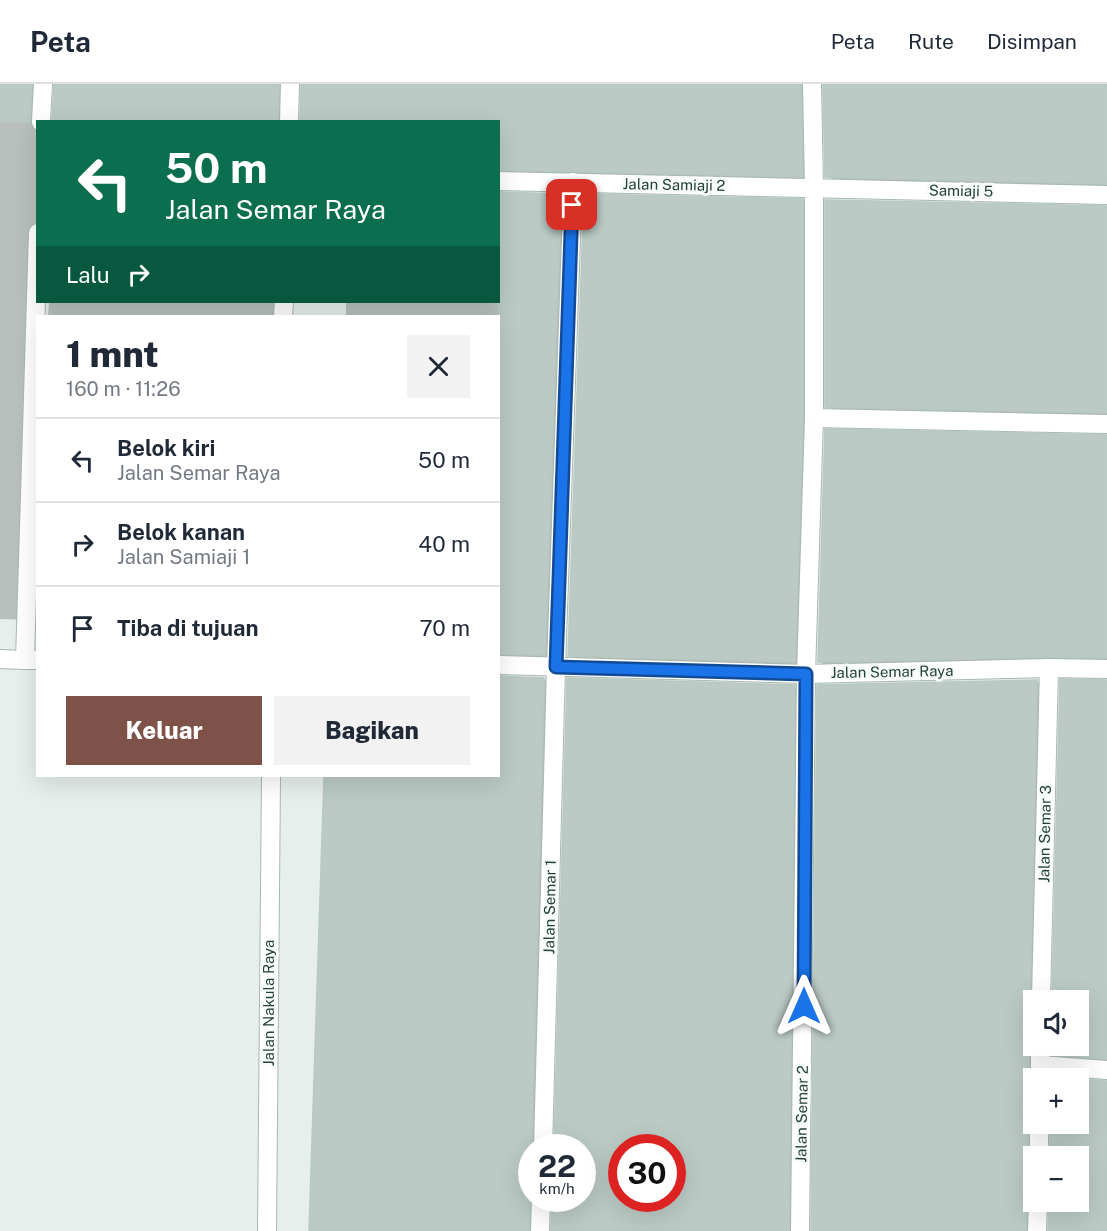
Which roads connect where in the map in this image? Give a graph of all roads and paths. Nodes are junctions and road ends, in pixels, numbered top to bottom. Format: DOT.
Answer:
graph roads {
  1 [pos="43,84"];
  2 [pos="290,84"];
  3 [pos="812,84"];
  4 [pos="41,120"];
  5 [pos="289,120"];
  6 [pos="500,181"];
  7 [pos="573,182"];
  8 [pos="814,188"];
  9 [pos="1107,195"];
  10 [pos="36,355"];
  11 [pos="814,418"];
  12 [pos="1107,424"];
  13 [pos="0,659"];
  14 [pos="31,660"];
  15 [pos="500,665"];
  16 [pos="556,667"];
  17 [pos="1049,668"];
  18 [pos="1107,669"];
  19 [pos="806,674"];
  20 [pos="271,777"];
  21 [pos="1041,990"];
  22 [pos="1107,1070"];
  23 [pos="1089,1071"];
  24 [pos="543,1134"];
  25 [pos="541,1212"];
  26 [pos="1038,1212"];
  27 [pos="267,1231"];
  28 [pos="540,1231"];
  29 [pos="800,1231"];
  30 [pos="1037,1231"];
  1 -- 4 [label="street"];
  2 -- 5 [label="street"];
  3 -- 8 [label="street, Jalan Semar 2"];
  6 -- 7 [label="street, Jalan Samiaji 2"];
  7 -- 8 [label="street, Jalan Samiaji 2"];
  7 -- 16 [label="street, Jalan Semar 1"];
  8 -- 9 [label="street, Samiaji 5"];
  8 -- 11 [label="street, Jalan Semar 2"];
  10 -- 14 [label="street"];
  11 -- 12 [label="street"];
  11 -- 19 [label="street, Jalan Semar 2"];
  13 -- 14 [label="street"];
  15 -- 16 [label="street, Jalan Semar Raya"];
  16 -- 19 [label="street, Jalan Semar Raya"];
  16 -- 24 [label="street, Jalan Semar 1"];
  17 -- 18 [label="street, Jalan Semar Raya"];
  17 -- 19 [label="street, Jalan Semar Raya"];
  17 -- 21 [label="street, Jalan Semar 3"];
  19 -- 29 [label="street, Jalan Semar 2"];
  20 -- 27 [label="street, Jalan Nakula Raya"];
  22 -- 23 [label="street"];
  25 -- 28 [label="street"];
  26 -- 30 [label="street"];
}
